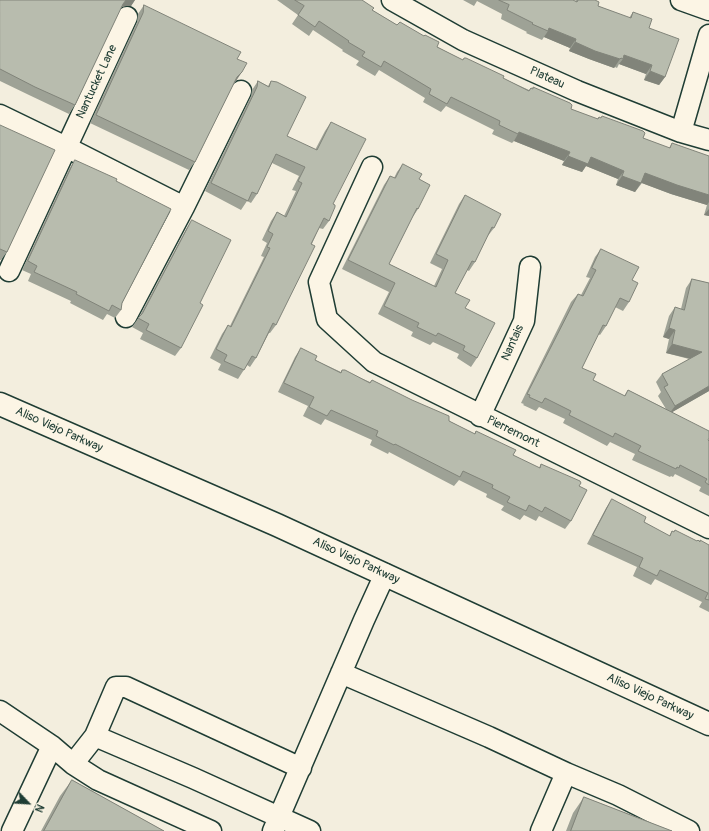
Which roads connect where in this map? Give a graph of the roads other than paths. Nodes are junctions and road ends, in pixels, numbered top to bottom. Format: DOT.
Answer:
graph roads {
  1 [pos="392,0"];
  2 [pos="681,0"];
  3 [pos="709,10"];
  4 [pos="127,17"];
  5 [pos="709,35"];
  6 [pos="241,91"];
  7 [pos="0,115"];
  8 [pos="681,132"];
  9 [pos="709,140"];
  10 [pos="66,147"];
  11 [pos="372,167"];
  12 [pos="184,207"];
  13 [pos="530,267"];
  14 [pos="9,271"];
  15 [pos="126,317"];
  16 [pos="0,404"];
  17 [pos="480,416"];
  18 [pos="709,528"];
  19 [pos="385,574"];
  20 [pos="341,673"];
  21 [pos="0,711"];
  22 [pos="709,724"];
  23 [pos="95,736"];
  24 [pos="52,746"];
  25 [pos="73,764"];
  26 [pos="301,768"];
  27 [pos="566,773"];
  28 [pos="276,824"];
  29 [pos="12,831"];
  30 [pos="211,831"];
  31 [pos="310,831"];
  32 [pos="541,831"];
  33 [pos="689,831"];
  1 -- 8 [label="street, Plateau"];
  2 -- 3 [label="street"];
  4 -- 10 [label="street, Nantucket Lane"];
  5 -- 8 [label="street"];
  6 -- 12 [label="street"];
  7 -- 10 [label="street"];
  8 -- 9 [label="street, Plateau"];
  10 -- 12 [label="street"];
  10 -- 14 [label="street, Nantucket Lane"];
  11 -- 17 [label="street, Pierremont"];
  12 -- 15 [label="street"];
  13 -- 17 [label="street, Nantais"];
  16 -- 19 [label="main road, Aliso Viejo Parkway"];
  17 -- 18 [label="street, Pierremont"];
  19 -- 20 [label="street"];
  19 -- 22 [label="main road, Aliso Viejo Parkway"];
  20 -- 26 [label="street"];
  20 -- 27 [label="street"];
  21 -- 24 [label="street"];
  23 -- 25 [label="street"];
  23 -- 26 [label="street"];
  23 -- 28 [label="street"];
  24 -- 25 [label="street"];
  24 -- 29 [label="street"];
  25 -- 30 [label="street"];
  26 -- 28 [label="street"];
  27 -- 32 [label="street"];
  27 -- 33 [label="street"];
  28 -- 31 [label="street"];
}
